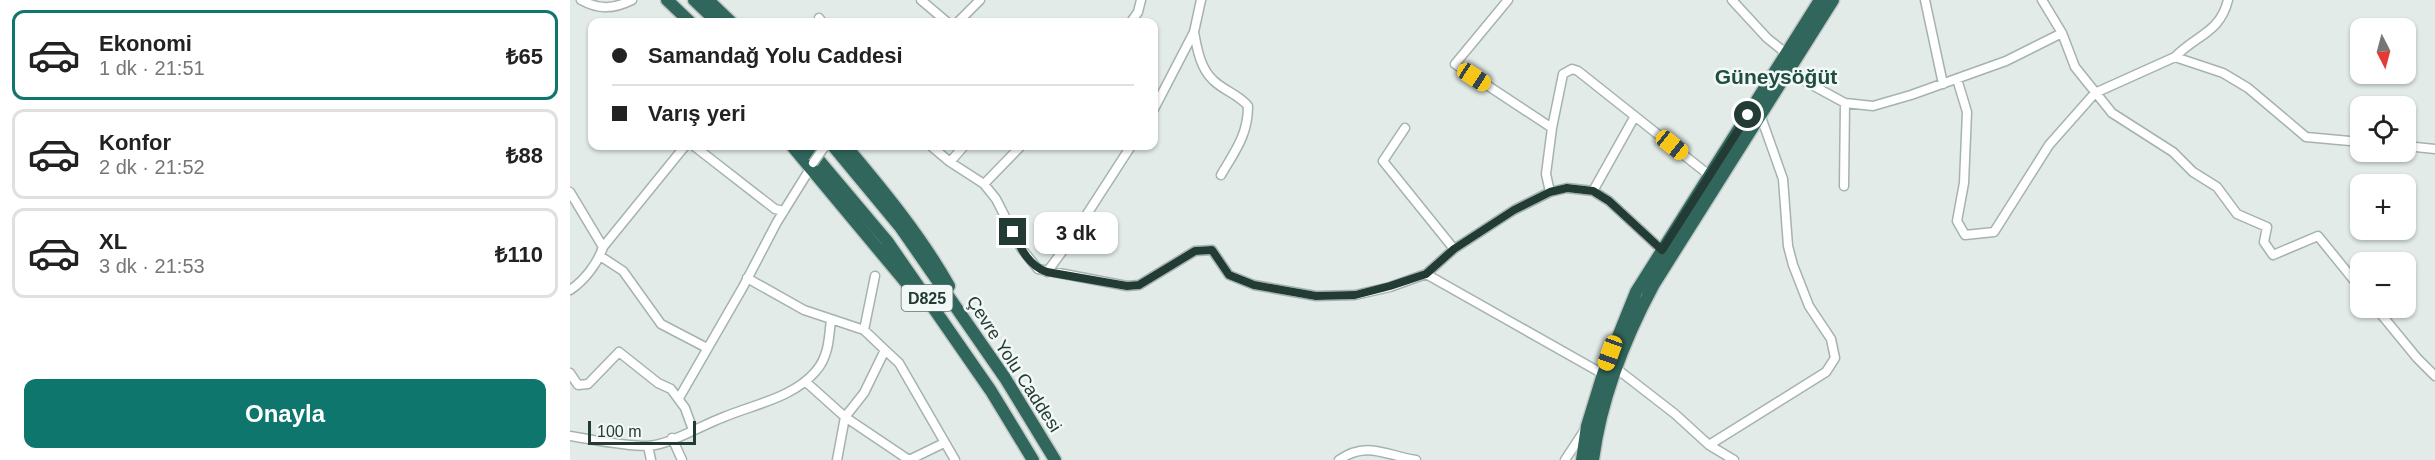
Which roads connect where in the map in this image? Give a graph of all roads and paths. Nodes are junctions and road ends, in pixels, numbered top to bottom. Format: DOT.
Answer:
graph roads {
  1 [pos="581,0"];
  2 [pos="632,0"];
  3 [pos="662,0"];
  4 [pos="667,0"];
  5 [pos="694,0"];
  6 [pos="708,0"];
  7 [pos="921,0"];
  8 [pos="980,0"];
  9 [pos="1141,0"];
  10 [pos="1201,0"];
  11 [pos="1508,0"];
  12 [pos="1732,0"];
  13 [pos="1820,0"];
  14 [pos="1833,0"];
  15 [pos="1924,0"];
  16 [pos="2042,0"];
  17 [pos="2228,0"];
  18 [pos="677,18"];
  19 [pos="686,18"];
  20 [pos="713,18"];
  21 [pos="727,18"];
  22 [pos="942,18"];
  23 [pos="962,18"];
  24 [pos="1134,18"];
  25 [pos="1194,32"];
  26 [pos="2062,33"];
  27 [pos="1787,54"];
  28 [pos="2175,57"];
  29 [pos="1788,72"];
  30 [pos="1958,79"];
  31 [pos="1943,84"];
  32 [pos="2095,93"];
  33 [pos="1158,101"];
  34 [pos="1845,103"];
  35 [pos="1635,116"];
  36 [pos="1761,117"];
  37 [pos="1405,128"];
  38 [pos="1552,128"];
  39 [pos="2350,141"];
  40 [pos="2416,147"];
  41 [pos="2435,149"];
  42 [pos="682,150"];
  43 [pos="699,150"];
  44 [pos="796,150"];
  45 [pos="810,150"];
  46 [pos="822,150"];
  47 [pos="836,150"];
  48 [pos="849,150"];
  49 [pos="936,150"];
  50 [pos="960,150"];
  51 [pos="1017,150"];
  52 [pos="1128,150"];
  53 [pos="950,162"];
  54 [pos="812,165"];
  55 [pos="1221,175"];
  56 [pos="1709,175"];
  57 [pos="984,184"];
  58 [pos="1844,186"];
  59 [pos="1593,191"];
  60 [pos="570,192"];
  61 [pos="1550,192"];
  62 [pos="784,212"];
  63 [pos="1454,249"];
  64 [pos="1662,250"];
  65 [pos="602,252"];
  66 [pos="1047,272"];
  67 [pos="1426,274"];
  68 [pos="2350,275"];
  69 [pos="874,276"];
  70 [pos="747,278"];
  71 [pos="570,290"];
  72 [pos="2384,318"];
  73 [pos="831,319"];
  74 [pos="948,329"];
  75 [pos="864,330"];
  76 [pos="707,348"];
  77 [pos="885,350"];
  78 [pos="985,350"];
  79 [pos="1617,369"];
  80 [pos="570,374"];
  81 [pos="1603,374"];
  82 [pos="2435,376"];
  83 [pos="806,382"];
  84 [pos="679,398"];
  85 [pos="845,417"];
  86 [pos="1587,426"];
  87 [pos="693,430"];
  88 [pos="570,436"];
  89 [pos="672,438"];
  90 [pos="944,443"];
  91 [pos="1709,445"];
  92 [pos="648,446"];
  93 [pos="651,460"];
  94 [pos="682,460"];
  95 [pos="837,460"];
  96 [pos="909,460"];
  97 [pos="955,460"];
  98 [pos="1034,460"];
  99 [pos="1055,460"];
  100 [pos="1339,460"];
  101 [pos="1416,460"];
  102 [pos="1565,460"];
  103 [pos="1582,460"];
  104 [pos="1593,460"];
  105 [pos="1734,460"];
  1 -- 2 [label="street"];
  3 -- 18 [label="highway"];
  4 -- 19 [label="highway"];
  5 -- 20 [label="highway"];
  6 -- 21 [label="highway"];
  7 -- 22 [label="street"];
  8 -- 23 [label="street"];
  9 -- 24 [label="street"];
  10 -- 25 [label="street"];
  11 -- 38 [label="street"];
  12 -- 27 [label="street"];
  13 -- 27 [label="highway"];
  14 -- 29 [label="highway"];
  15 -- 31 [label="street"];
  16 -- 26 [label="street"];
  17 -- 28 [label="street"];
  25 -- 33 [label="street"];
  25 -- 55 [label="street"];
  26 -- 30 [label="street"];
  26 -- 32 [label="street"];
  27 -- 56 [label="highway"];
  28 -- 32 [label="street"];
  28 -- 39 [label="street"];
  29 -- 34 [label="street"];
  29 -- 36 [label="highway"];
  30 -- 31 [label="street"];
  30 -- 32 [label="street"];
  31 -- 34 [label="street"];
  32 -- 68 [label="street"];
  34 -- 58 [label="street"];
  35 -- 38 [label="street"];
  35 -- 56 [label="street"];
  35 -- 59 [label="street"];
  36 -- 79 [label="highway"];
  36 -- 91 [label="street"];
  37 -- 63 [label="street"];
  38 -- 61 [label="street"];
  40 -- 41 [label="street"];
  42 -- 65 [label="street"];
  43 -- 62 [label="street"];
  44 -- 54 [label="highway"];
  45 -- 74 [label="highway, Çevre Yolu Caddesi / D825"];
  46 -- 54 [label="street, bridge"];
  47 -- 78 [label="highway, Çevre Yolu Caddesi / D825"];
  48 -- 78 [label="highway"];
  49 -- 53 [label="street"];
  50 -- 53 [label="street"];
  51 -- 57 [label="street"];
  52 -- 66 [label="street"];
  53 -- 57 [label="street"];
  54 -- 62 [label="street"];
  54 -- 74 [label="highway"];
  56 -- 64 [label="highway"];
  57 -- 66 [label="street"];
  59 -- 61 [label="street"];
  59 -- 64 [label="street"];
  60 -- 65 [label="street"];
  61 -- 63 [label="street"];
  62 -- 70 [label="street"];
  63 -- 67 [label="street"];
  64 -- 81 [label="highway"];
  65 -- 71 [label="street"];
  65 -- 76 [label="street"];
  66 -- 67 [label="street"];
  67 -- 81 [label="street"];
  69 -- 75 [label="street"];
  70 -- 73 [label="street"];
  70 -- 76 [label="street"];
  72 -- 82 [label="street"];
  73 -- 75 [label="street"];
  73 -- 83 [label="street"];
  74 -- 98 [label="highway, Çevre Yolu Caddesi / D825"];
  75 -- 77 [label="street"];
  76 -- 84 [label="street"];
  77 -- 85 [label="street"];
  77 -- 90 [label="street"];
  78 -- 99 [label="highway, Çevre Yolu Caddesi / D825"];
  79 -- 91 [label="street"];
  79 -- 104 [label="highway"];
  80 -- 84 [label="street"];
  81 -- 86 [label="highway"];
  83 -- 85 [label="street"];
  83 -- 87 [label="street"];
  84 -- 87 [label="street"];
  85 -- 95 [label="street"];
  85 -- 96 [label="street"];
  86 -- 102 [label="street"];
  86 -- 103 [label="highway"];
  87 -- 89 [label="street"];
  88 -- 92 [label="street"];
  89 -- 92 [label="street"];
  89 -- 94 [label="street"];
  90 -- 96 [label="street"];
  90 -- 97 [label="street"];
  91 -- 105 [label="street"];
  92 -- 93 [label="street"];
  100 -- 101 [label="street"];
}
